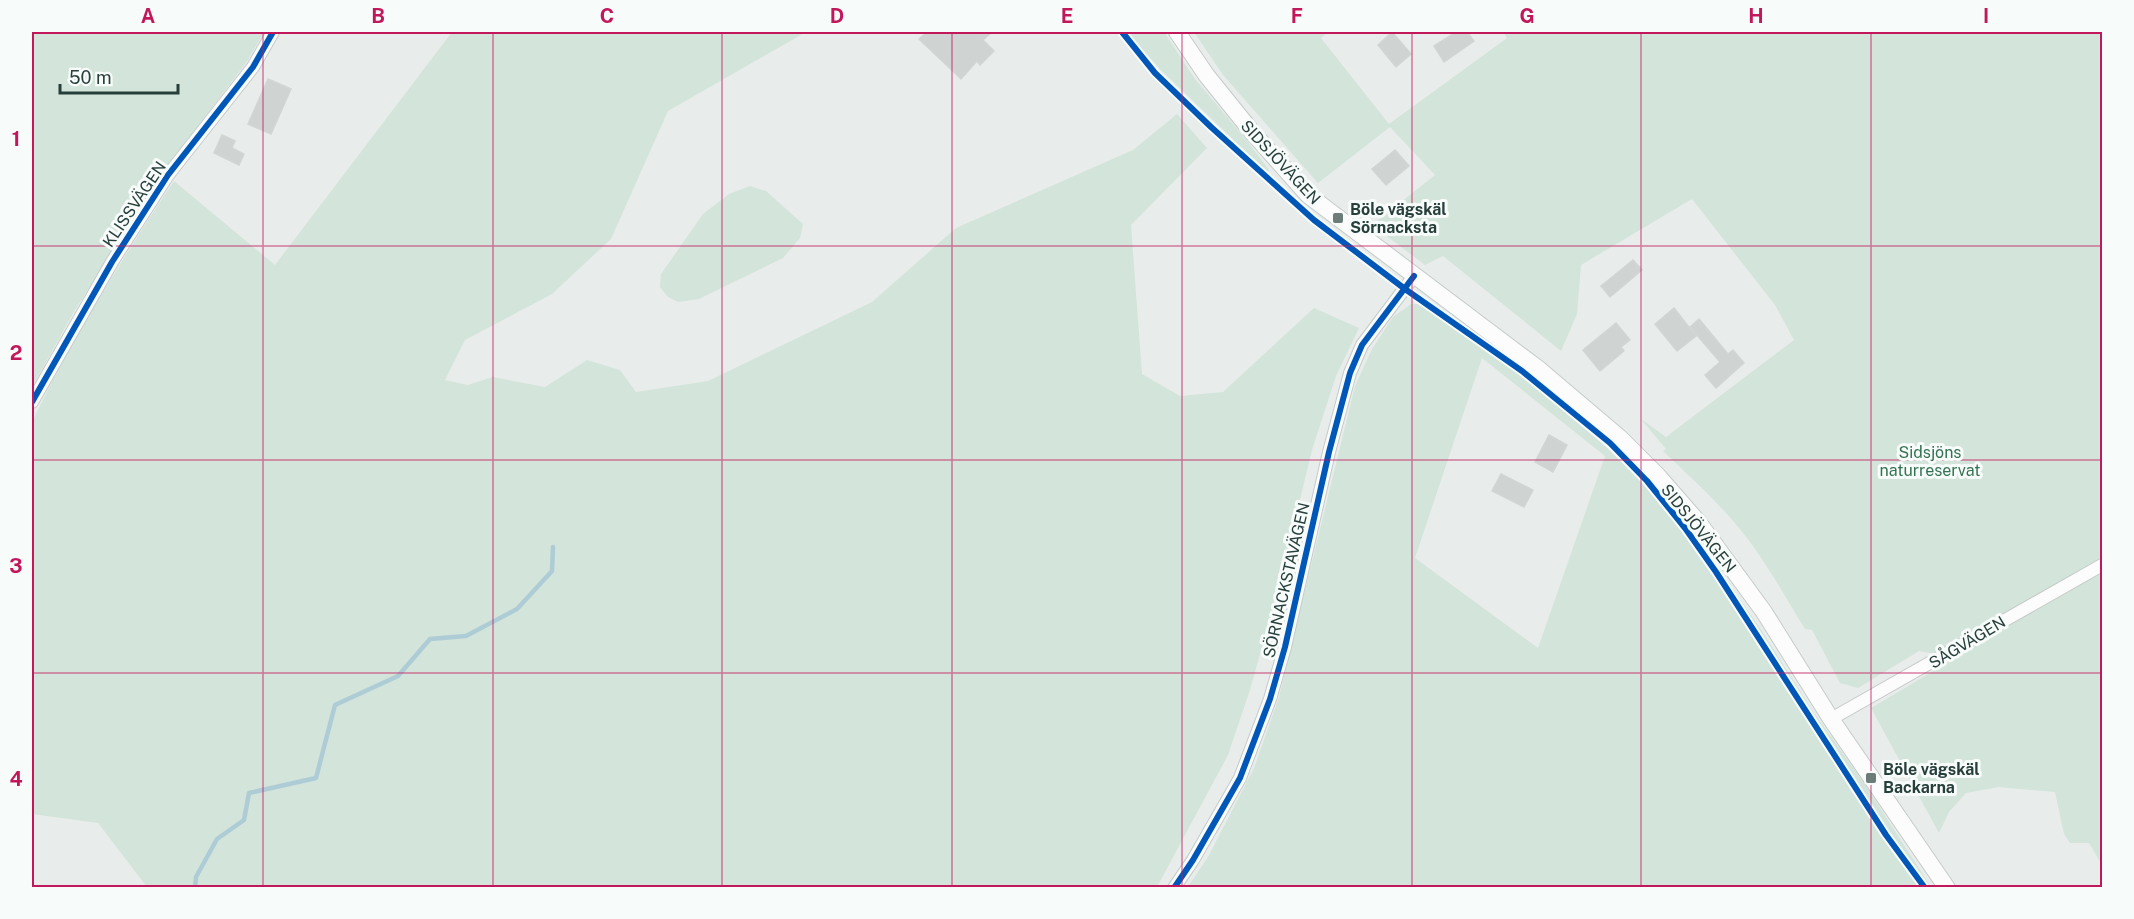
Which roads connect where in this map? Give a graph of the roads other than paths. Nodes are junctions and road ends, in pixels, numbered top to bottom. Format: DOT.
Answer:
graph roads {
  1 [pos="273,32"];
  2 [pos="1177,32"];
  3 [pos="1414,276"];
  4 [pos="32,402"];
  5 [pos="2103,565"];
  6 [pos="1831,719"];
  7 [pos="1174,888"];
  8 [pos="1947,888"];
  1 -- 4 [label="street, KLISSVÄGEN"];
  2 -- 3 [label="main road, SIDSJÖVÄGEN"];
  3 -- 6 [label="main road, SIDSJÖVÄGEN"];
  3 -- 7 [label="street, SÖRNACKSTAVÄGEN"];
  5 -- 6 [label="street, SÅGVÄGEN"];
  6 -- 8 [label="main road, SIDSJÖVÄGEN"];
}
